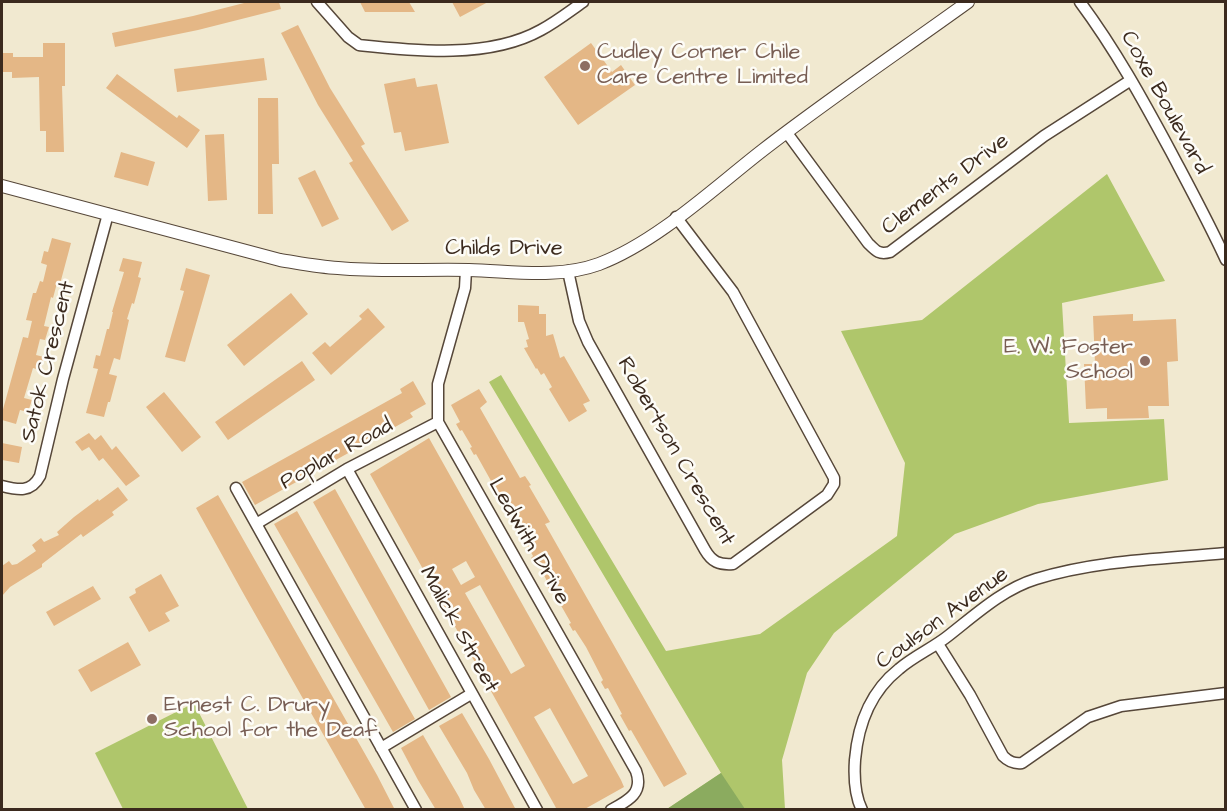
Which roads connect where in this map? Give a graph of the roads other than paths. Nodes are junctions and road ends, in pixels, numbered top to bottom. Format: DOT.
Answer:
graph roads {
  1 [pos="317,2"];
  2 [pos="583,2"];
  3 [pos="968,2"];
  4 [pos="1080,2"];
  5 [pos="1131,80"];
  6 [pos="787,133"];
  7 [pos="2,186"];
  8 [pos="108,214"];
  9 [pos="676,218"];
  10 [pos="1226,260"];
  11 [pos="466,270"];
  12 [pos="568,271"];
  13 [pos="438,422"];
  14 [pos="347,469"];
  15 [pos="2,486"];
  16 [pos="236,488"];
  17 [pos="256,524"];
  18 [pos="1226,553"];
  19 [pos="938,644"];
  20 [pos="1226,693"];
  21 [pos="471,694"];
  22 [pos="381,748"];
  23 [pos="416,810"];
  24 [pos="537,810"];
  25 [pos="611,810"];
  26 [pos="862,810"];
  1 -- 2 [label="street"];
  3 -- 6 [label="street, Childs Drive"];
  4 -- 5 [label="street, Coxe Boulevard"];
  5 -- 6 [label="street, Clements Drive"];
  5 -- 10 [label="street, Coxe Boulevard"];
  6 -- 9 [label="street, Childs Drive"];
  7 -- 8 [label="street, Childs Drive"];
  8 -- 11 [label="street, Childs Drive"];
  8 -- 15 [label="street, Satok Crescent"];
  9 -- 12 [label="street, Childs Drive"];
  9 -- 12 [label="street, Robertson Crescent"];
  11 -- 12 [label="street, Childs Drive"];
  11 -- 13 [label="street, Ledwith Drive"];
  13 -- 14 [label="street, Poplar Road"];
  13 -- 25 [label="street, Ledwith Drive"];
  14 -- 17 [label="street, Poplar Road"];
  14 -- 21 [label="street, Malick Street"];
  16 -- 17 [label="street"];
  17 -- 22 [label="street"];
  18 -- 19 [label="street, Coulson Avenue"];
  19 -- 20 [label="street"];
  19 -- 26 [label="street, Coulson Avenue"];
  21 -- 22 [label="street"];
  21 -- 24 [label="street, Malick Street"];
  22 -- 23 [label="street"];
}
